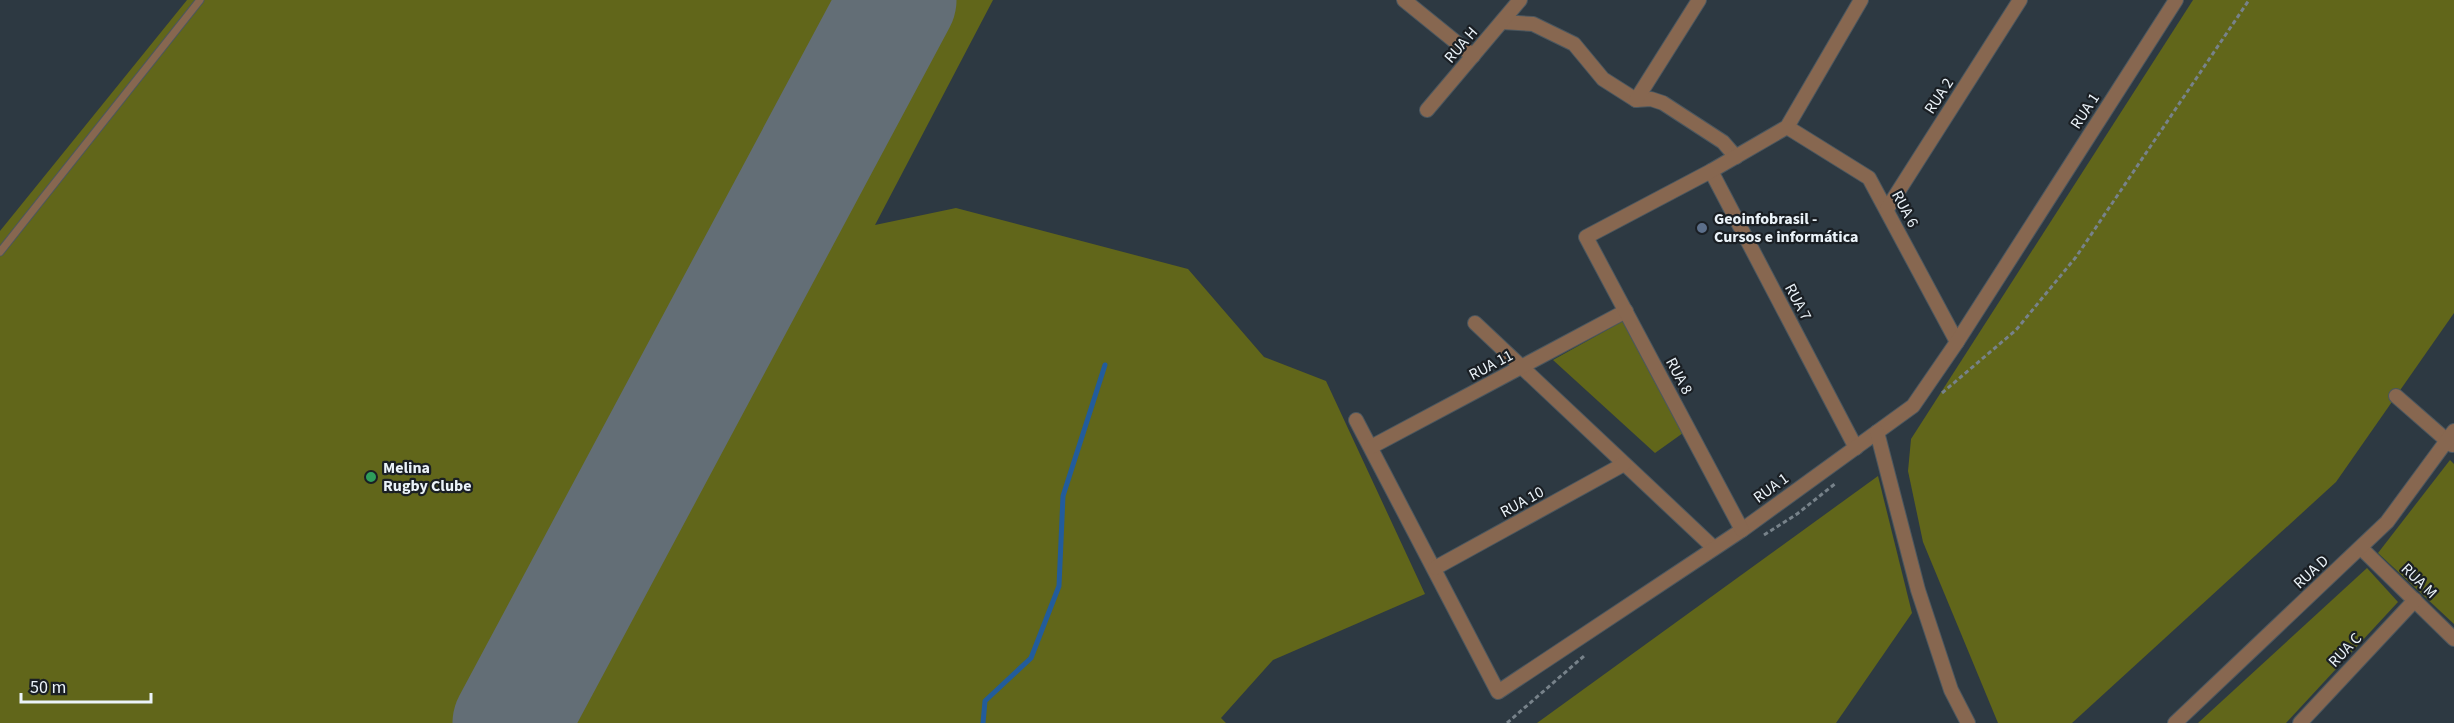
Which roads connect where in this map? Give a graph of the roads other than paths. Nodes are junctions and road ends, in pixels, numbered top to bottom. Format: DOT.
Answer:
graph roads {
  1 [pos="200,0"];
  2 [pos="1404,0"];
  3 [pos="1520,0"];
  4 [pos="1699,0"];
  5 [pos="1861,0"];
  6 [pos="2020,0"];
  7 [pos="2176,0"];
  8 [pos="1502,22"];
  9 [pos="1473,56"];
  10 [pos="1636,100"];
  11 [pos="1427,111"];
  12 [pos="1787,127"];
  13 [pos="1736,157"];
  14 [pos="1711,171"];
  15 [pos="1887,209"];
  16 [pos="0,252"];
  17 [pos="1626,311"];
  18 [pos="1475,323"];
  19 [pos="1957,342"];
  20 [pos="1523,367"];
  21 [pos="2396,396"];
  22 [pos="1356,420"];
  23 [pos="1877,432"];
  24 [pos="2452,440"];
  25 [pos="1371,447"];
  26 [pos="1856,448"];
  27 [pos="1624,464"];
  28 [pos="1742,530"];
  29 [pos="1714,548"];
  30 [pos="2361,548"];
  31 [pos="1435,568"];
  32 [pos="2415,600"];
  33 [pos="2454,639"];
  34 [pos="1968,723"];
  35 [pos="2175,723"];
  36 [pos="2300,723"];
  1 -- 16 [label="lane"];
  2 -- 9 [label="street"];
  3 -- 8 [label="street, RUA H"];
  4 -- 10 [label="street"];
  5 -- 12 [label="street"];
  6 -- 15 [label="street, RUA 2"];
  7 -- 19 [label="street, RUA 1"];
  8 -- 9 [label="street, RUA H"];
  8 -- 10 [label="street"];
  9 -- 11 [label="street, RUA H"];
  10 -- 13 [label="street"];
  12 -- 13 [label="street"];
  12 -- 15 [label="street, RUA 6"];
  13 -- 14 [label="street"];
  14 -- 17 [label="street, RUA 8"];
  14 -- 26 [label="street, RUA 7"];
  15 -- 19 [label="street, RUA 6"];
  17 -- 20 [label="street, RUA 11"];
  17 -- 28 [label="street, RUA 8"];
  18 -- 20 [label="street"];
  19 -- 23 [label="street, RUA 1"];
  20 -- 25 [label="street, RUA 11"];
  20 -- 27 [label="street"];
  21 -- 24 [label="street"];
  22 -- 25 [label="street, RUA 1"];
  23 -- 26 [label="street, RUA 1"];
  23 -- 34 [label="street"];
  24 -- 30 [label="street, RUA D"];
  25 -- 31 [label="street, RUA 1"];
  26 -- 28 [label="street, RUA 1"];
  27 -- 29 [label="street"];
  27 -- 31 [label="street, RUA 10"];
  28 -- 29 [label="street, RUA 1"];
  29 -- 31 [label="street, RUA 1"];
  30 -- 32 [label="street, RUA M"];
  30 -- 35 [label="street, RUA D"];
  32 -- 33 [label="street, RUA M"];
  32 -- 36 [label="street, RUA C"];
}
